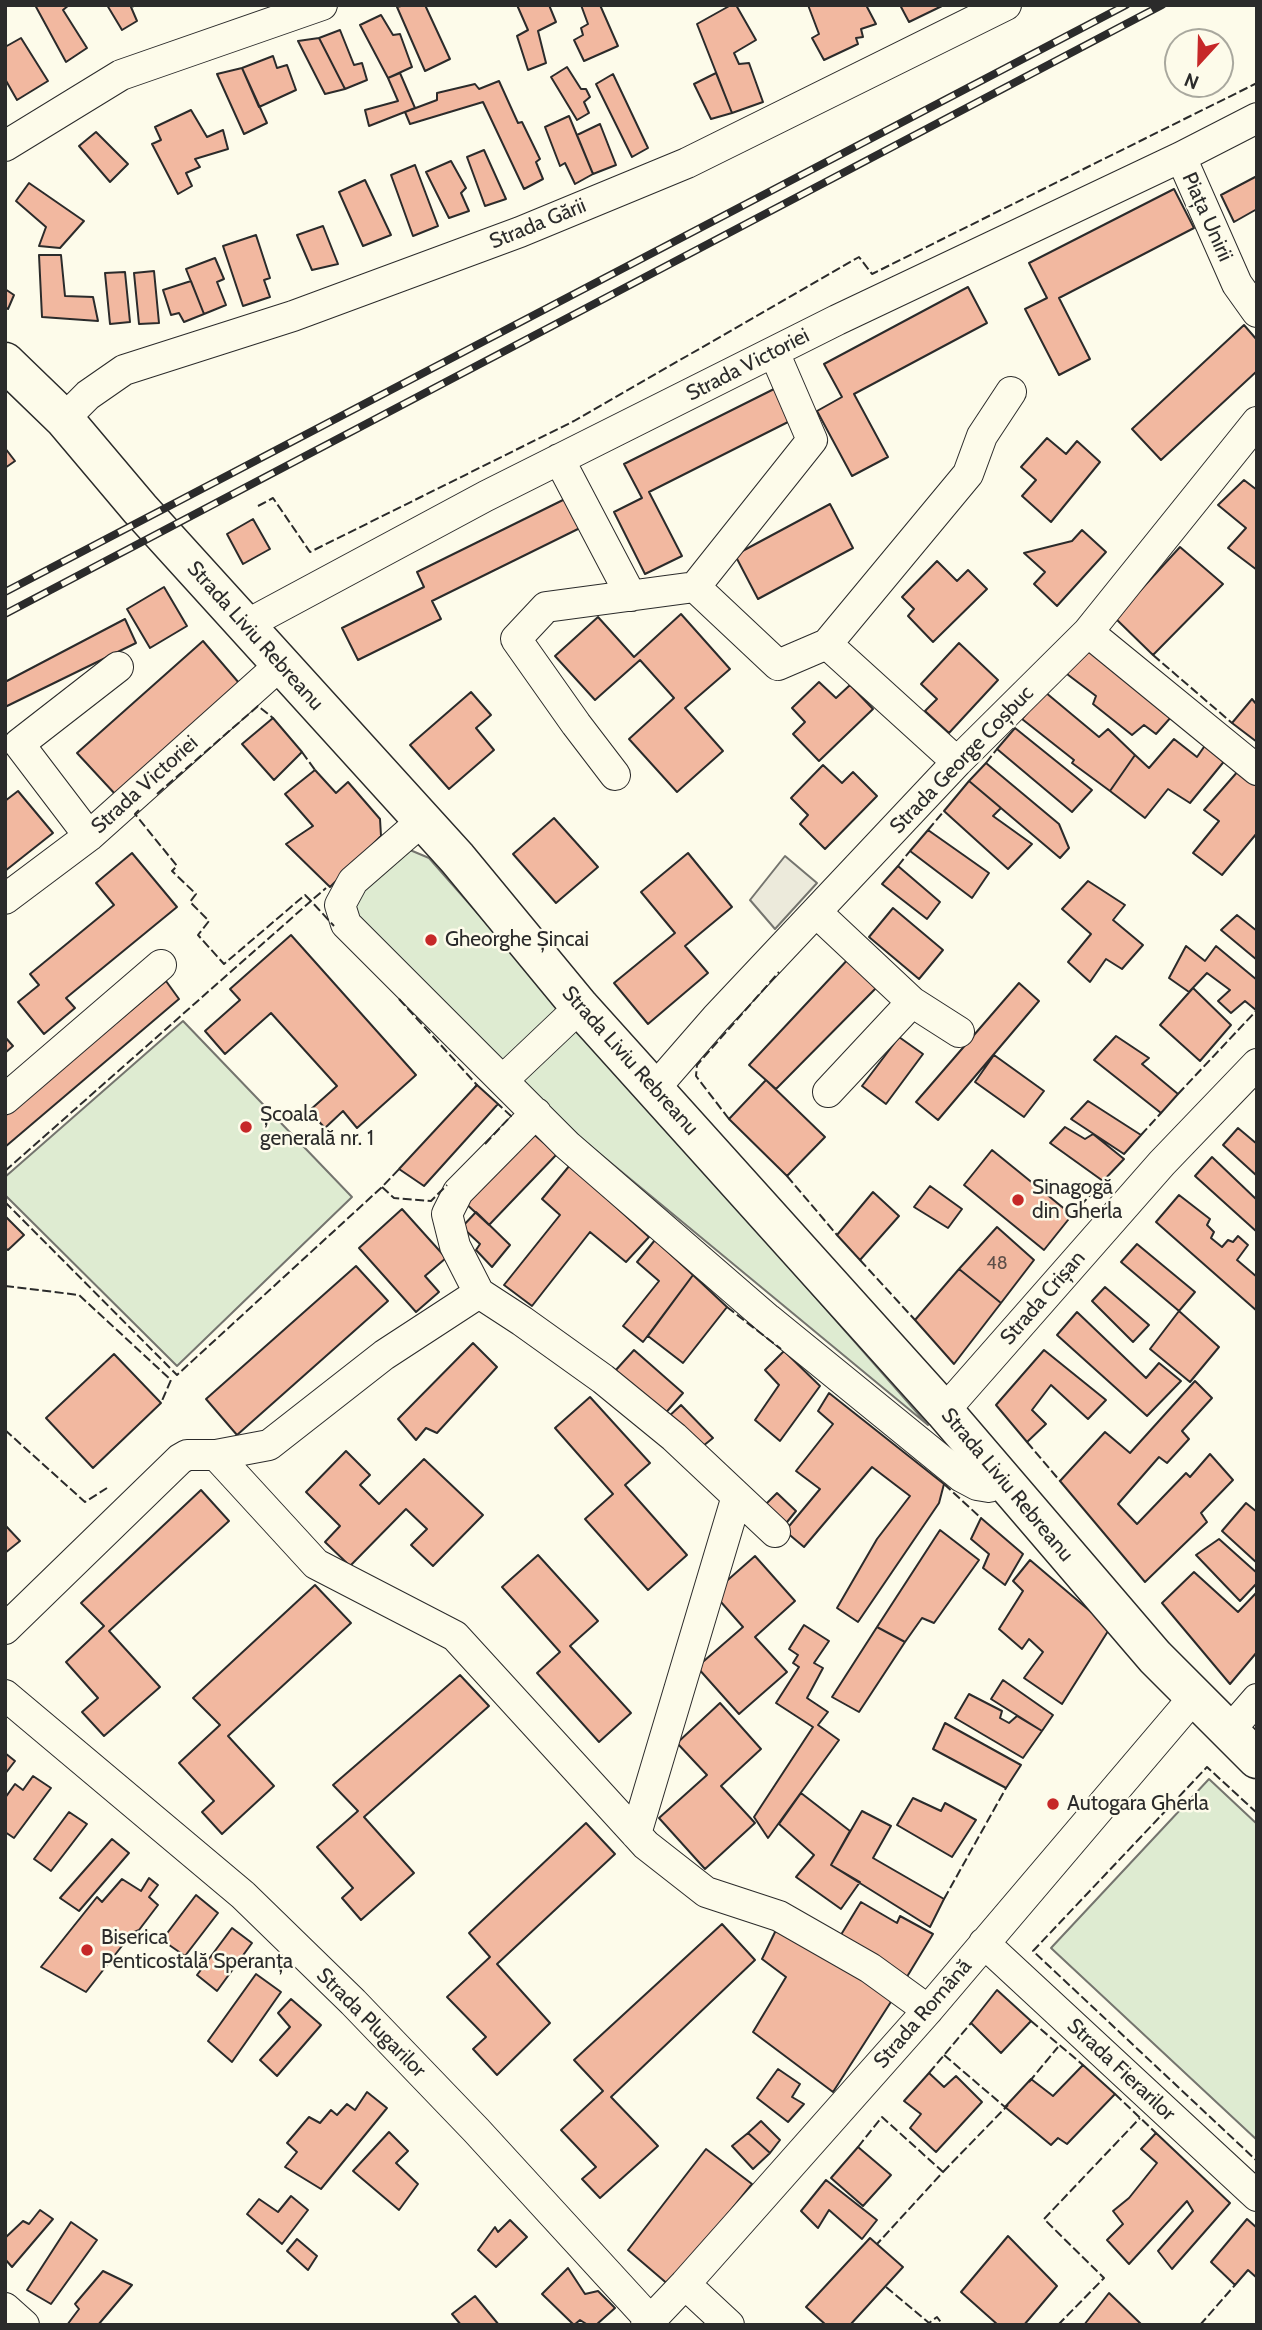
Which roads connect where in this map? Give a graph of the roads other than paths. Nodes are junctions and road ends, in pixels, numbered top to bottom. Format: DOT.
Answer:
graph roads {
  1 [pos="322,5"];
  2 [pos="1006,5"];
  3 [pos="1257,118"];
  4 [pos="5,146"];
  5 [pos="1181,158"];
  6 [pos="1257,312"];
  7 [pos="774,352"];
  8 [pos="5,362"];
  9 [pos="1012,392"];
  10 [pos="64,419"];
  11 [pos="1257,422"];
  12 [pos="559,459"];
  13 [pos="695,587"];
  14 [pos="631,596"];
  15 [pos="246,625"];
  16 [pos="1088,632"];
  17 [pos="827,645"];
  18 [pos="280,665"];
  19 [pos="118,667"];
  20 [pos="957,761"];
  21 [pos="1257,770"];
  22 [pos="615,775"];
  23 [pos="422,820"];
  24 [pos="89,836"];
  25 [pos="5,899"];
  26 [pos="816,912"];
  27 [pos="161,965"];
  28 [pos="912,1002"];
  29 [pos="580,1007"];
  30 [pos="959,1032"];
  31 [pos="1257,1064"];
  32 [pos="503,1080"];
  33 [pos="655,1088"];
  34 [pos="828,1092"];
  35 [pos="5,1099"];
  36 [pos="536,1113"];
  37 [pos="480,1293"];
  38 [pos="944,1410"];
  39 [pos="216,1455"];
  40 [pos="1000,1479"];
  41 [pos="737,1496"];
  42 [pos="775,1532"];
  43 [pos="5,1629"];
  44 [pos="5,1695"];
  45 [pos="1194,1697"];
  46 [pos="1257,1699"];
  47 [pos="1230,1730"];
  48 [pos="1257,1759"];
  49 [pos="636,1834"];
  50 [pos="984,1943"];
  51 [pos="928,2010"];
  52 [pos="1257,2196"];
  53 [pos="685,2284"];
  54 [pos="5,2308"];
  55 [pos="648,2323"];
  56 [pos="24,2325"];
  57 [pos="729,2325"];
  1 -- 4 [label="street"];
  2 -- 10 [label="street, Strada Gării"];
  3 -- 5 [label="street, Strada Victoriei"];
  5 -- 6 [label="street, Piața Unirii"];
  5 -- 7 [label="street, Strada Victoriei"];
  7 -- 12 [label="street, Strada Victoriei"];
  7 -- 13 [label="street"];
  8 -- 10 [label="main road, Strada Liviu Rebreanu"];
  9 -- 17 [label="street"];
  10 -- 15 [label="main road, Strada Liviu Rebreanu"];
  11 -- 16 [label="street, Strada George Coșbuc"];
  12 -- 14 [label="street"];
  12 -- 15 [label="street, Strada Victoriei"];
  13 -- 14 [label="street"];
  13 -- 17 [label="street"];
  14 -- 22 [label="street"];
  15 -- 18 [label="main road, Strada Liviu Rebreanu"];
  16 -- 20 [label="street, Strada George Coșbuc"];
  16 -- 21 [label="street"];
  17 -- 20 [label="street"];
  18 -- 23 [label="main road, Strada Liviu Rebreanu"];
  18 -- 24 [label="street, Strada Victoriei"];
  19 -- 24 [label="street"];
  20 -- 26 [label="street, Strada George Coșbuc"];
  23 -- 29 [label="main road, Strada Liviu Rebreanu"];
  23 -- 32 [label="street"];
  24 -- 25 [label="street, Strada Victoriei"];
  26 -- 28 [label="street"];
  26 -- 33 [label="street, Strada George Coșbuc"];
  27 -- 35 [label="street"];
  28 -- 30 [label="street"];
  28 -- 34 [label="street"];
  29 -- 32 [label="street"];
  29 -- 33 [label="main road, Strada Liviu Rebreanu"];
  31 -- 38 [label="street, Strada Crișan"];
  32 -- 36 [label="street"];
  33 -- 38 [label="main road, Strada Liviu Rebreanu"];
  36 -- 37 [label="street"];
  36 -- 40 [label="street"];
  37 -- 39 [label="street"];
  37 -- 41 [label="street"];
  38 -- 40 [label="main road, Strada Liviu Rebreanu"];
  39 -- 43 [label="street"];
  39 -- 49 [label="street"];
  40 -- 45 [label="main road, Strada Liviu Rebreanu"];
  41 -- 42 [label="street"];
  41 -- 49 [label="street"];
  44 -- 55 [label="street, Strada Plugarilor"];
  45 -- 47 [label="main road, Strada Liviu Rebreanu"];
  45 -- 50 [label="street, Strada Română"];
  46 -- 47 [label="street"];
  47 -- 48 [label="main road, Strada Liviu Rebreanu"];
  49 -- 51 [label="street"];
  50 -- 51 [label="street, Strada Română"];
  50 -- 52 [label="street, Strada Fierarilor"];
  51 -- 53 [label="street, Strada Română"];
  53 -- 55 [label="street, Strada Română"];
  53 -- 57 [label="street"];
  54 -- 56 [label="street"];
}
